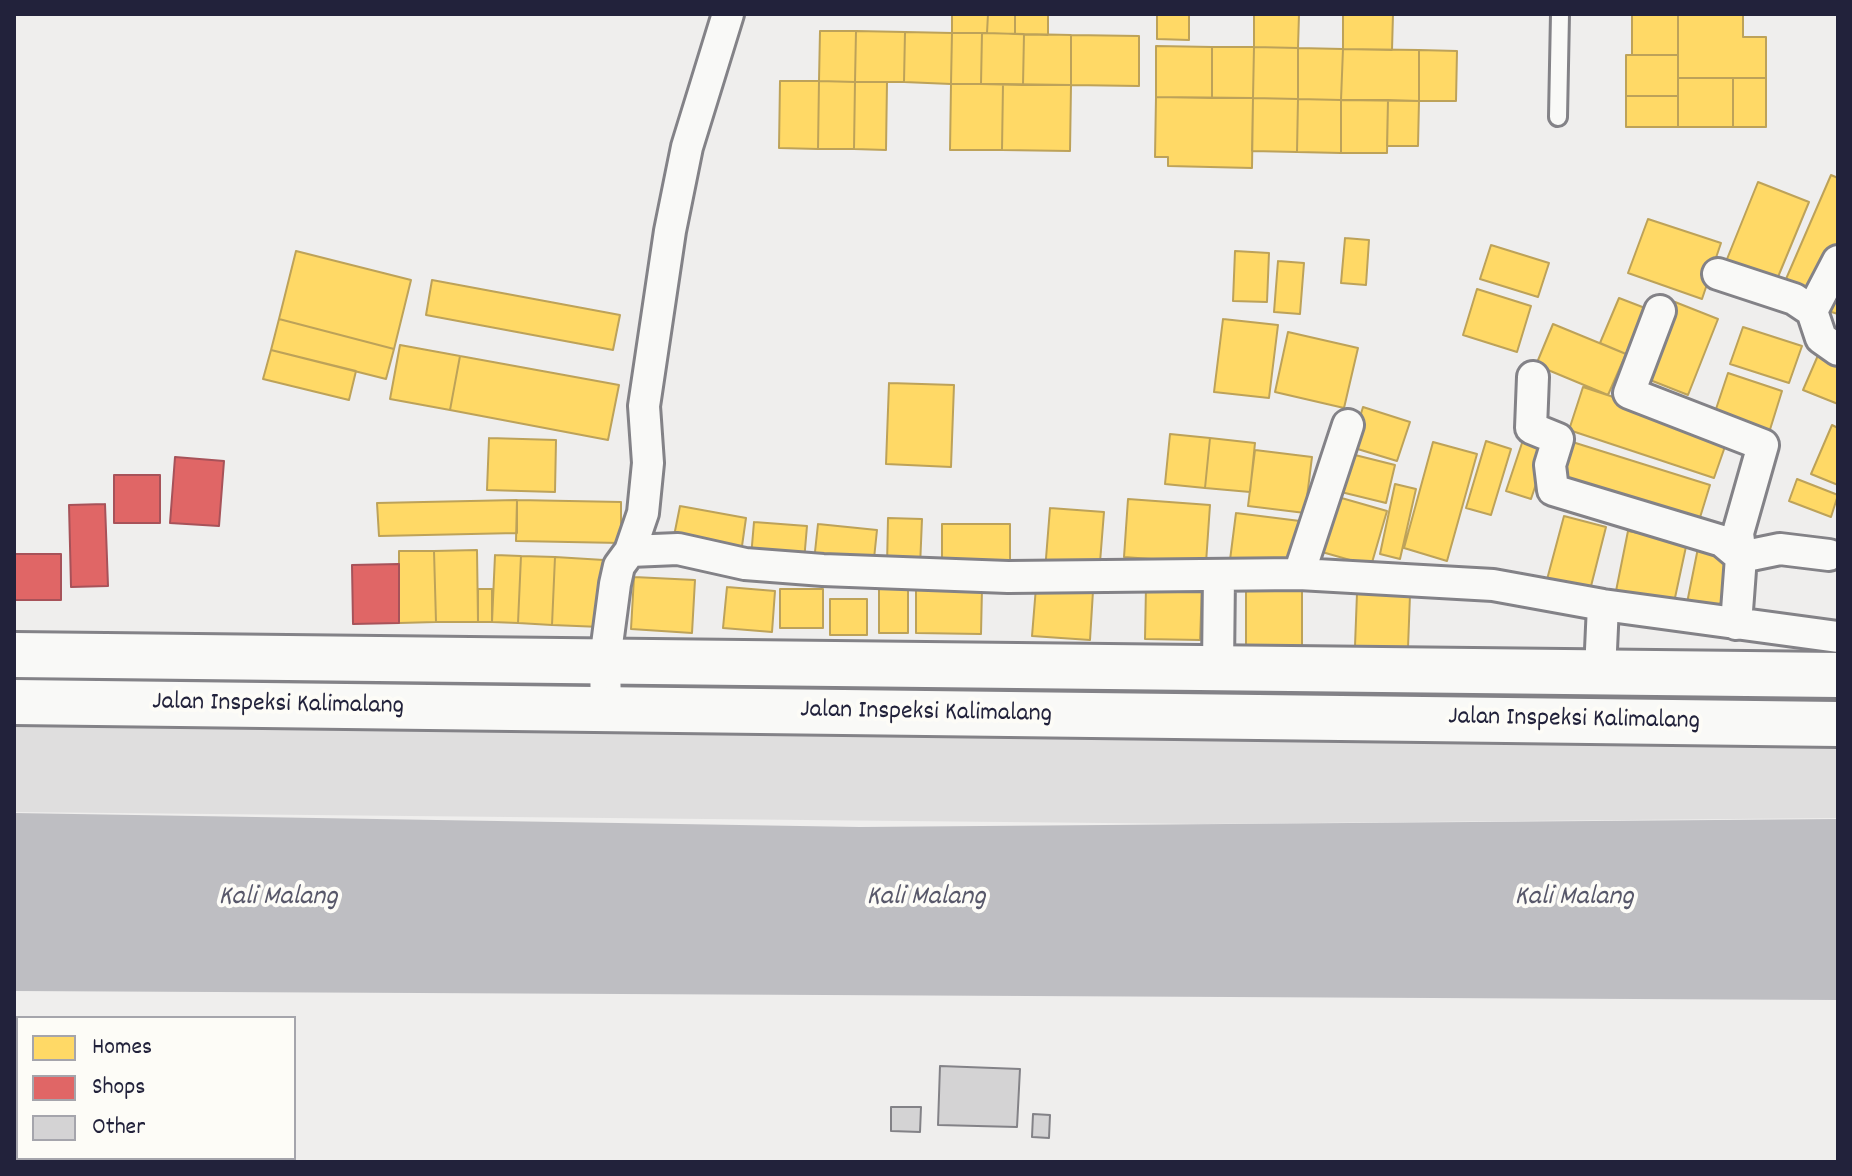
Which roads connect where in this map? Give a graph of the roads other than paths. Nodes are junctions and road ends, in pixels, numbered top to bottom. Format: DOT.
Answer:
graph roads {
  1 [pos="728,14"];
  2 [pos="1560,14"];
  3 [pos="1558,117"];
  4 [pos="1838,261"];
  5 [pos="1718,274"];
  6 [pos="1660,311"];
  7 [pos="1812,311"];
  8 [pos="1838,350"];
  9 [pos="1533,377"];
  10 [pos="1348,425"];
  11 [pos="630,551"];
  12 [pos="1829,555"];
  13 [pos="1741,557"];
  14 [pos="1299,574"];
  15 [pos="1219,575"];
  16 [pos="1603,605"];
  17 [pos="1736,624"];
  18 [pos="1838,637"];
  19 [pos="14,655"];
  20 [pos="605,660"];
  21 [pos="1218,667"];
  22 [pos="1600,672"];
  23 [pos="1838,675"];
  24 [pos="14,702"];
  25 [pos="606,710"];
  26 [pos="1838,724"];
  1 -- 11 [label="street"];
  2 -- 3 [label="lane"];
  4 -- 7 [label="street"];
  5 -- 7 [label="street"];
  6 -- 13 [label="street"];
  7 -- 8 [label="street"];
  9 -- 13 [label="street"];
  10 -- 14 [label="street"];
  11 -- 15 [label="street"];
  11 -- 20 [label="street"];
  12 -- 13 [label="street"];
  13 -- 17 [label="street"];
  14 -- 15 [label="street"];
  14 -- 16 [label="street"];
  15 -- 21 [label="street"];
  16 -- 17 [label="street"];
  16 -- 22 [label="street"];
  17 -- 18 [label="street"];
  19 -- 20 [label="main road, Jalan Inspeksi Kalimalang"];
  20 -- 21 [label="main road, Jalan Inspeksi Kalimalang"];
  20 -- 25 [label="street"];
  21 -- 22 [label="main road, Jalan Inspeksi Kalimalang"];
  22 -- 23 [label="main road, Jalan Inspeksi Kalimalang"];
  24 -- 25 [label="main road, Jalan Inspeksi Kalimalang"];
  25 -- 26 [label="main road, Jalan Inspeksi Kalimalang"];
}
